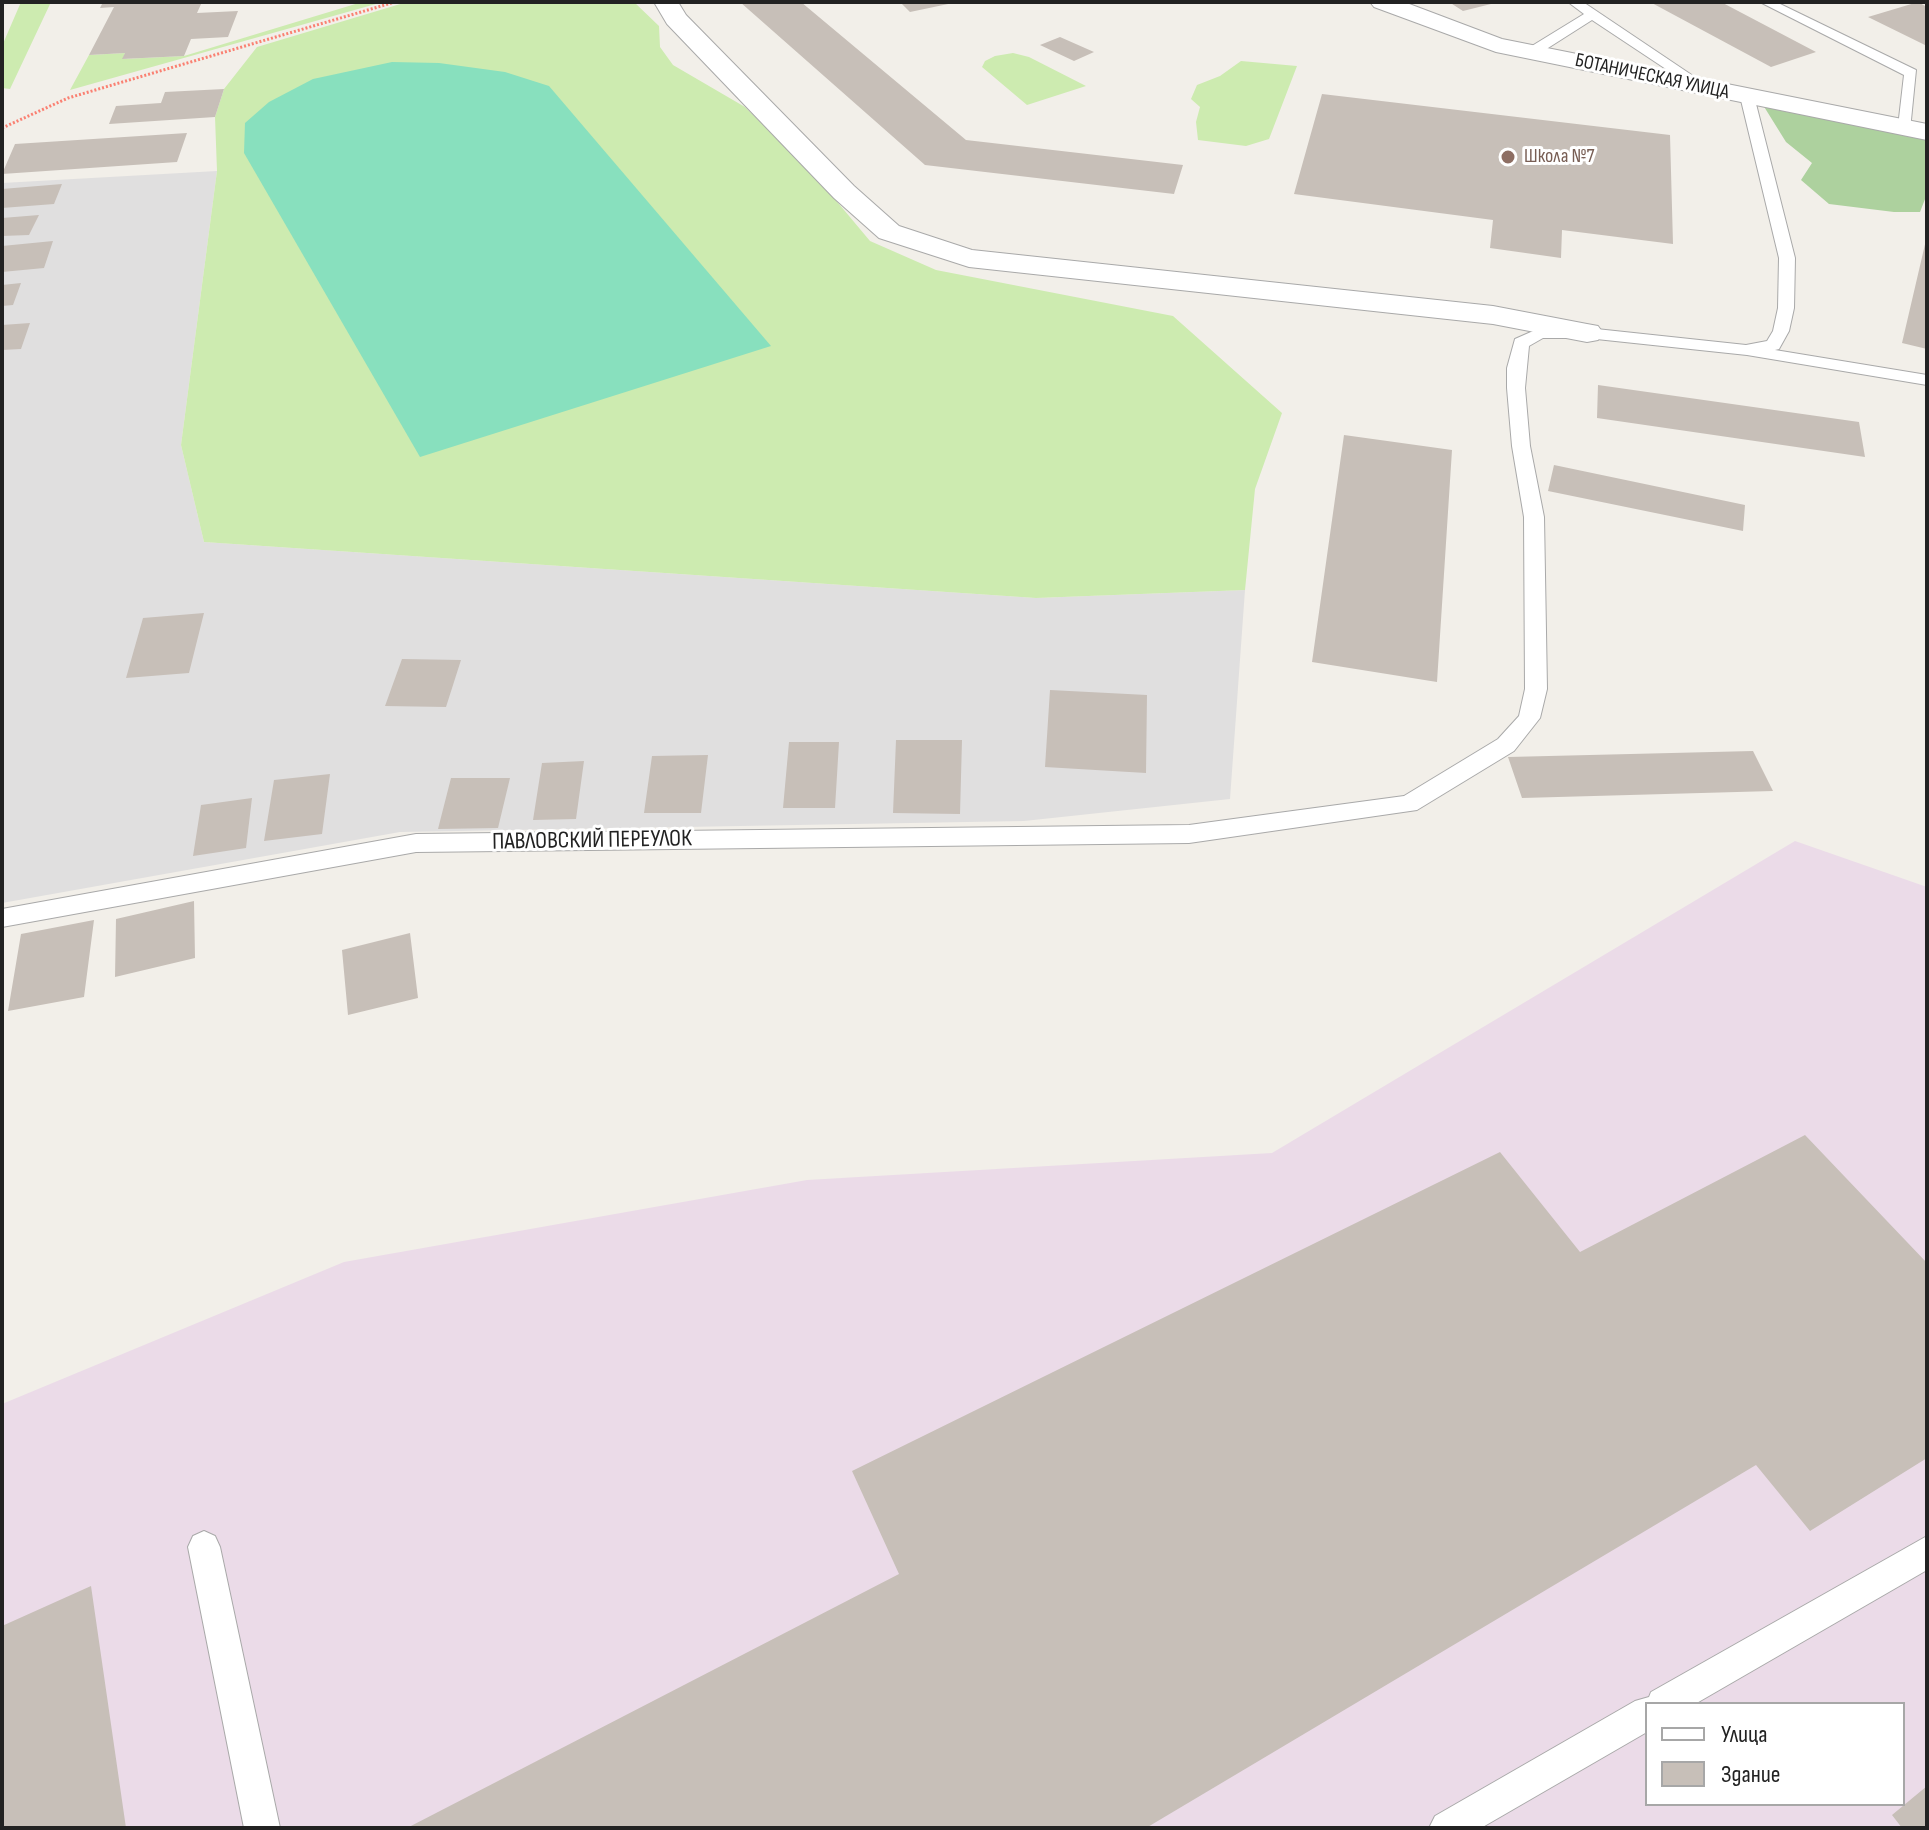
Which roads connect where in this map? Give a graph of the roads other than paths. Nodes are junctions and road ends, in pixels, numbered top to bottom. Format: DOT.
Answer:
graph roads {
  1 [pos="666,2"];
  2 [pos="1382,2"];
  3 [pos="1574,2"];
  4 [pos="1766,2"];
  5 [pos="1593,14"];
  6 [pos="1532,52"];
  7 [pos="1704,88"];
  8 [pos="1747,96"];
  9 [pos="1916,129"];
  10 [pos="1587,333"];
  11 [pos="1746,350"];
  12 [pos="1927,380"];
  13 [pos="2,918"];
  14 [pos="204,1547"];
  15 [pos="1927,1552"];
  16 [pos="1666,1702"];
  17 [pos="1645,1714"];
  18 [pos="262,1828"];
  19 [pos="1447,1828"];
  1 -- 10 [label="street"];
  2 -- 6 [label="street, БОТАНИЧЕСКАЯ УЛИЦА"];
  3 -- 5 [label="lane"];
  4 -- 9 [label="lane"];
  5 -- 6 [label="lane"];
  5 -- 7 [label="lane"];
  6 -- 7 [label="street, БОТАНИЧЕСКАЯ УЛИЦА"];
  7 -- 8 [label="street, БОТАНИЧЕСКАЯ УЛИЦА"];
  8 -- 9 [label="street, БОТАНИЧЕСКАЯ УЛИЦА"];
  8 -- 11 [label="lane"];
  10 -- 11 [label="lane"];
  10 -- 13 [label="lane, ПАВЛОВСКИЙ ПЕРЕУЛОК"];
  11 -- 12 [label="lane"];
  14 -- 18 [label="lane"];
  15 -- 16 [label="lane"];
  17 -- 19 [label="lane"];
}
